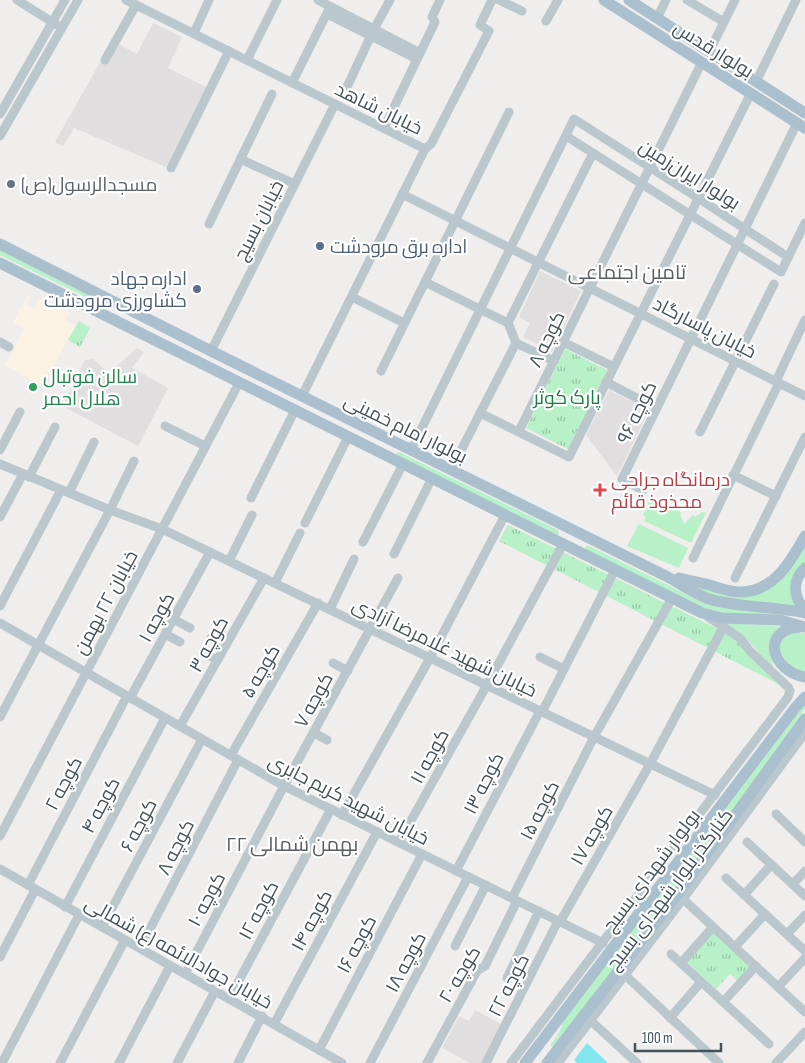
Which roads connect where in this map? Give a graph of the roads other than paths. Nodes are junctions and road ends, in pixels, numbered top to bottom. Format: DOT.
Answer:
graph roads {
  1 [pos="17,0"];
  2 [pos="65,0"];
  3 [pos="78,0"];
  4 [pos="126,0"];
  5 [pos="209,0"];
  6 [pos="277,0"];
  7 [pos="319,0"];
  8 [pos="390,0"];
  9 [pos="440,0"];
  10 [pos="492,0"];
  11 [pos="499,0"];
  12 [pos="558,0"];
  13 [pos="604,0"];
  14 [pos="629,0"];
  15 [pos="666,0"];
  16 [pos="687,0"];
  17 [pos="735,0"];
  18 [pos="796,0"];
  19 [pos="136,5"];
  20 [pos="328,10"];
  21 [pos="522,11"];
  22 [pos="656,18"];
  23 [pos="546,21"];
  24 [pos="52,22"];
  25 [pos="724,22"];
  26 [pos="62,28"];
  27 [pos="372,32"];
  28 [pos="194,34"];
  29 [pos="229,51"];
  30 [pos="710,52"];
  31 [pos="418,56"];
  32 [pos="105,60"];
  33 [pos="247,60"];
  34 [pos="702,62"];
  35 [pos="756,82"];
  36 [pos="292,83"];
  37 [pos="347,87"];
  38 [pos="751,93"];
  39 [pos="272,94"];
  40 [pos="335,104"];
  41 [pos="509,112"];
  42 [pos="804,112"];
  43 [pos="0,114"];
  44 [pos="801,126"];
  45 [pos="384,128"];
  46 [pos="0,136"];
  47 [pos="566,136"];
  48 [pos="425,149"];
  49 [pos="593,153"];
  50 [pos="240,158"];
  51 [pos="650,167"];
  52 [pos="171,168"];
  53 [pos="294,184"];
  54 [pos="642,184"];
  55 [pos="402,194"];
  56 [pos="698,198"];
  57 [pos="690,214"];
  58 [pos="456,221"];
  59 [pos="805,223"];
  60 [pos="208,224"];
  61 [pos="745,228"];
  62 [pos="0,244"];
  63 [pos="737,244"];
  64 [pos="510,248"];
  65 [pos="788,257"];
  66 [pos="539,262"];
  67 [pos="1,266"];
  68 [pos="425,282"];
  69 [pos="774,284"];
  70 [pos="590,288"];
  71 [pos="352,296"];
  72 [pos="106,297"];
  73 [pos="480,310"];
  74 [pos="99,313"];
  75 [pos="641,313"];
  76 [pos="805,320"];
  77 [pos="404,323"];
  78 [pos="508,323"];
  79 [pos="691,338"];
  80 [pos="516,342"];
  81 [pos="563,342"];
  82 [pos="211,351"];
  83 [pos="554,361"];
  84 [pos="736,361"];
  85 [pos="614,367"];
  86 [pos="380,371"];
  87 [pos="606,382"];
  88 [pos="777,382"];
  89 [pos="239,383"];
  90 [pos="302,396"];
  91 [pos="805,396"];
  92 [pos="656,408"];
  93 [pos="295,410"];
  94 [pos="20,412"];
  95 [pos="480,413"];
  96 [pos="165,426"];
  97 [pos="55,427"];
  98 [pos="519,431"];
  99 [pos="700,432"];
  100 [pos="348,437"];
  101 [pos="805,437"];
  102 [pos="392,440"];
  103 [pos="94,442"];
  104 [pos="205,446"];
  105 [pos="0,450"];
  106 [pos="411,450"];
  107 [pos="385,455"];
  108 [pos="134,461"];
  109 [pos="0,464"];
  110 [pos="403,464"];
  111 [pos="451,470"];
  112 [pos="26,475"];
  113 [pos="733,475"];
  114 [pos="432,478"];
  115 [pos="467,478"];
  116 [pos="643,490"];
  117 [pos="65,491"];
  118 [pos="458,492"];
  119 [pos="776,496"];
  120 [pos="251,498"];
  121 [pos="110,510"];
  122 [pos="252,515"];
  123 [pos="505,515"];
  124 [pos="0,517"];
  125 [pos="304,523"];
  126 [pos="570,528"];
  127 [pos="162,529"];
  128 [pos="300,533"];
  129 [pos="805,536"];
  130 [pos="363,542"];
  131 [pos="563,544"];
  132 [pos="210,552"];
  133 [pos="394,554"];
  134 [pos="693,558"];
  135 [pos="354,559"];
  136 [pos="229,561"];
  137 [pos="805,568"];
  138 [pos="615,570"];
  139 [pos="666,576"];
  140 [pos="264,578"];
  141 [pos="398,578"];
  142 [pos="735,578"];
  143 [pos="275,583"];
  144 [pos="672,598"];
  145 [pos="318,603"];
  146 [pos="0,606"];
  147 [pos="330,609"];
  148 [pos="805,612"];
  149 [pos="702,613"];
  150 [pos="173,619"];
  151 [pos="0,623"];
  152 [pos="724,626"];
  153 [pos="804,627"];
  154 [pos="190,628"];
  155 [pos="371,629"];
  156 [pos="165,634"];
  157 [pos="211,638"];
  158 [pos="180,642"];
  159 [pos="38,645"];
  160 [pos="226,645"];
  161 [pos="203,653"];
  162 [pos="540,656"];
  163 [pos="430,658"];
  164 [pos="218,660"];
  165 [pos="333,663"];
  166 [pos="564,669"];
  167 [pos="348,670"];
  168 [pos="86,673"];
  169 [pos="805,677"];
  170 [pos="487,685"];
  171 [pos="129,697"];
  172 [pos="805,698"];
  173 [pos="541,711"];
  174 [pos="0,717"];
  175 [pos="165,718"];
  176 [pos="805,720"];
  177 [pos="180,726"];
  178 [pos="314,733"];
  179 [pos="805,733"];
  180 [pos="594,737"];
  181 [pos="202,739"];
  182 [pos="327,740"];
  183 [pos="235,758"];
  184 [pos="650,764"];
  185 [pos="772,778"];
  186 [pos="284,786"];
  187 [pos="756,786"];
  188 [pos="714,795"];
  189 [pos="331,809"];
  190 [pos="776,814"];
  191 [pos="342,815"];
  192 [pos="377,832"];
  193 [pos="0,836"];
  194 [pos="399,842"];
  195 [pos="747,842"];
  196 [pos="805,842"];
  197 [pos="422,854"];
  198 [pos="771,865"];
  199 [pos="0,869"];
  200 [pos="456,871"];
  201 [pos="805,871"];
  202 [pos="468,876"];
  203 [pos="726,878"];
  204 [pos="486,885"];
  205 [pos="32,887"];
  206 [pos="799,890"];
  207 [pos="744,895"];
  208 [pos="514,900"];
  209 [pos="683,900"];
  210 [pos="65,907"];
  211 [pos="643,909"];
  212 [pos="539,911"];
  213 [pos="625,913"];
  214 [pos="662,914"];
  215 [pos="765,914"];
  216 [pos="79,915"];
  217 [pos="805,915"];
  218 [pos="559,922"];
  219 [pos="713,927"];
  220 [pos="102,928"];
  221 [pos="784,932"];
  222 [pos="654,938"];
  223 [pos="124,940"];
  224 [pos="603,943"];
  225 [pos="455,946"];
  226 [pos="735,947"];
  227 [pos="140,948"];
  228 [pos="805,951"];
  229 [pos="671,954"];
  230 [pos="0,957"];
  231 [pos="805,958"];
  232 [pos="681,963"];
  233 [pos="170,966"];
  234 [pos="756,966"];
  235 [pos="185,974"];
  236 [pos="625,975"];
  237 [pos="507,978"];
  238 [pos="576,978"];
  239 [pos="701,982"];
  240 [pos="778,986"];
  241 [pos="215,991"];
  242 [pos="229,999"];
  243 [pos="572,1002"];
  244 [pos="723,1002"];
  245 [pos="805,1012"];
  246 [pos="262,1016"];
  247 [pos="670,1018"];
  248 [pos="590,1020"];
  249 [pos="274,1024"];
  250 [pos="805,1032"];
  251 [pos="769,1044"];
  252 [pos="319,1050"];
  253 [pos="534,1052"];
  254 [pos="2,1063"];
  255 [pos="60,1063"];
  256 [pos="119,1063"];
  257 [pos="177,1063"];
  258 [pos="238,1063"];
  259 [pos="342,1063"];
  260 [pos="370,1063"];
  261 [pos="427,1063"];
  262 [pos="486,1063"];
  263 [pos="512,1063"];
  264 [pos="525,1063"];
  265 [pos="548,1063"];
  266 [pos="558,1063"];
  267 [pos="636,1063"];
  268 [pos="719,1063"];
  269 [pos="776,1063"];
  1 -- 24 [label="street"];
  2 -- 24 [label="street"];
  3 -- 26 [label="street"];
  4 -- 19 [label="street, خیابان شاهد"];
  5 -- 28 [label="street"];
  6 -- 33 [label="street"];
  7 -- 20 [label="street"];
  8 -- 27 [label="street"];
  9 -- 31 [label="street"];
  10 -- 48 [label="street"];
  11 -- 21 [label="street"];
  12 -- 23 [label="street"];
  13 -- 34 [label="main road, بولوار قدس"];
  14 -- 22 [label="main road, بولوار قدس"];
  15 -- 22 [label="street"];
  16 -- 25 [label="street"];
  17 -- 25 [label="street"];
  18 -- 35 [label="street"];
  19 -- 28 [label="street, خیابان شاهد"];
  19 -- 32 [label="street"];
  20 -- 27 [label="street"];
  20 -- 36 [label="street"];
  22 -- 30 [label="main road, بولوار قدس"];
  24 -- 26 [label="street"];
  24 -- 43 [label="street"];
  25 -- 30 [label="street"];
  26 -- 46 [label="street"];
  27 -- 31 [label="street"];
  27 -- 37 [label="street"];
  28 -- 29 [label="street, خیابان شاهد"];
  29 -- 33 [label="street, خیابان شاهد"];
  29 -- 52 [label="street"];
  30 -- 35 [label="main road, بولوار قدس"];
  31 -- 45 [label="street"];
  33 -- 36 [label="street, خیابان شاهد"];
  34 -- 38 [label="main road, بولوار قدس"];
  34 -- 51 [label="street"];
  35 -- 42 [label="main road, بولوار قدس"];
  36 -- 40 [label="street, خیابان شاهد"];
  38 -- 44 [label="main road, بولوار قدس"];
  38 -- 56 [label="street"];
  39 -- 50 [label="street"];
  40 -- 45 [label="street, خیابان شاهد"];
  40 -- 53 [label="street, خیابان بسیج"];
  41 -- 58 [label="street"];
  44 -- 61 [label="street"];
  45 -- 48 [label="street, خیابان شاهد"];
  47 -- 49 [label="street, بولوار ایران‌زمین"];
  47 -- 51 [label="street, بولوار ایران‌زمین"];
  47 -- 64 [label="street"];
  48 -- 55 [label="street, خیابان شاهد"];
  49 -- 54 [label="street, بولوار ایران‌زمین"];
  49 -- 66 [label="street"];
  50 -- 53 [label="street"];
  50 -- 60 [label="street"];
  51 -- 54 [label="street"];
  51 -- 56 [label="street, بولوار ایران‌زمین"];
  53 -- 82 [label="street, خیابان بسیج"];
  54 -- 57 [label="street, بولوار ایران‌زمین"];
  54 -- 70 [label="street"];
  55 -- 58 [label="street, خیابان پاسارگاد"];
  55 -- 71 [label="street, خیابان شاهد"];
  56 -- 57 [label="street"];
  56 -- 61 [label="street, بولوار ایران‌زمین"];
  57 -- 63 [label="street, بولوار ایران‌زمین"];
  57 -- 75 [label="street"];
  58 -- 64 [label="street, خیابان پاسارگاد"];
  58 -- 68 [label="street"];
  59 -- 65 [label="street"];
  61 -- 63 [label="street"];
  61 -- 65 [label="street, بولوار ایران‌زمین"];
  62 -- 72 [label="main road, بولوار امام خمینی"];
  63 -- 65 [label="street, بولوار ایران‌زمین"];
  63 -- 79 [label="street, کوچه ۹۶"];
  64 -- 66 [label="street, خیابان پاسارگاد"];
  64 -- 73 [label="street"];
  66 -- 70 [label="street, خیابان پاسارگاد"];
  66 -- 78 [label="street"];
  67 -- 74 [label="main road, بولوار امام خمینی"];
  68 -- 73 [label="street"];
  68 -- 77 [label="street"];
  69 -- 84 [label="street"];
  70 -- 75 [label="street, خیابان پاسارگاد"];
  70 -- 81 [label="street, کوچه ۸"];
  71 -- 77 [label="street"];
  71 -- 90 [label="street, خیابان شاهد"];
  72 -- 74 [label="main road"];
  72 -- 82 [label="main road, بولوار امام خمینی"];
  73 -- 78 [label="street"];
  73 -- 106 [label="street"];
  74 -- 89 [label="main road, بولوار امام خمینی"];
  75 -- 79 [label="street, خیابان پاسارگاد"];
  75 -- 85 [label="street"];
  76 -- 88 [label="street"];
  77 -- 86 [label="street"];
  78 -- 80 [label="street"];
  79 -- 84 [label="street, خیابان پاسارگاد"];
  79 -- 92 [label="street, کوچه ۹۶"];
  80 -- 83 [label="street"];
  80 -- 95 [label="street"];
  81 -- 83 [label="street, کوچه ۸"];
  81 -- 85 [label="street"];
  82 -- 90 [label="main road, بولوار امام خمینی"];
  83 -- 98 [label="street, کوچه ۸"];
  84 -- 88 [label="street, خیابان پاسارگاد"];
  84 -- 99 [label="street"];
  85 -- 87 [label="street"];
  87 -- 92 [label="street"];
  87 -- 98 [label="street"];
  88 -- 91 [label="street, خیابان پاسارگاد"];
  88 -- 113 [label="street"];
  89 -- 93 [label="main road, بولوار امام خمینی"];
  89 -- 104 [label="street, خیابان ۲۲ بهمن"];
  90 -- 102 [label="main road, بولوار امام خمینی"];
  92 -- 116 [label="street, کوچه ۹۶"];
  93 -- 100 [label="main road, بولوار امام خمینی"];
  93 -- 120 [label="street"];
  94 -- 105 [label="street"];
  95 -- 98 [label="street"];
  95 -- 111 [label="street"];
  96 -- 104 [label="street"];
  97 -- 112 [label="street"];
  100 -- 107 [label="main road, بولوار امام خمینی"];
  100 -- 125 [label="street"];
  101 -- 119 [label="street"];
  102 -- 106 [label="main road, بولوار امام خمینی"];
  102 -- 107 [label="main road"];
  103 -- 117 [label="street"];
  104 -- 127 [label="street, خیابان ۲۲ بهمن"];
  106 -- 111 [label="main road, بولوار امام خمینی"];
  107 -- 110 [label="main road, بولوار امام خمینی"];
  108 -- 121 [label="street"];
  109 -- 112 [label="street, خیابان شهید غلامرضا آزادی"];
  110 -- 114 [label="main road, بولوار امام خمینی"];
  110 -- 130 [label="street"];
  111 -- 115 [label="main road, بولوار امام خمینی"];
  112 -- 117 [label="street, خیابان شهید غلامرضا آزادی"];
  112 -- 124 [label="street"];
  113 -- 119 [label="street"];
  113 -- 134 [label="street"];
  114 -- 118 [label="main road, بولوار امام خمینی"];
  114 -- 133 [label="street"];
  115 -- 118 [label="main road"];
  115 -- 126 [label="main road, بولوار امام خمینی"];
  117 -- 121 [label="street, خیابان شهید غلامرضا آزادی"];
  117 -- 146 [label="street"];
  118 -- 123 [label="main road, بولوار امام خمینی"];
  119 -- 142 [label="street"];
  121 -- 127 [label="street, خیابان شهید غلامرضا آزادی"];
  121 -- 159 [label="street"];
  122 -- 136 [label="street"];
  123 -- 131 [label="main road, بولوار امام خمینی"];
  123 -- 163 [label="street"];
  126 -- 131 [label="main road"];
  126 -- 139 [label="main road, بولوار امام خمینی"];
  127 -- 132 [label="street, خیابان شهید غلامرضا آزادی"];
  127 -- 168 [label="street, خیابان ۲۲ بهمن"];
  128 -- 143 [label="street"];
  129 -- 139 [label="main road"];
  131 -- 138 [label="main road, بولوار امام خمینی"];
  131 -- 170 [label="street"];
  132 -- 136 [label="street, خیابان شهید غلامرضا آزادی"];
  132 -- 150 [label="street, کوچه ۱"];
  135 -- 147 [label="street"];
  136 -- 140 [label="street, خیابان شهید غلامرضا آزادی"];
  137 -- 148 [label="main road"];
  138 -- 144 [label="main road, بولوار امام خمینی"];
  138 -- 166 [label="street"];
  139 -- 148 [label="main road, بولوار امام خمینی"];
  140 -- 143 [label="street, خیابان شهید غلامرضا آزادی"];
  140 -- 160 [label="street, کوچه ۳"];
  141 -- 155 [label="street, کوچه ۷"];
  143 -- 145 [label="street, خیابان شهید غلامرضا آزادی"];
  144 -- 149 [label="main road, بولوار امام خمینی"];
  144 -- 180 [label="street"];
  145 -- 147 [label="street, خیابان شهید غلامرضا آزادی"];
  145 -- 183 [label="street, کوچه ۵"];
  147 -- 155 [label="street, خیابان شهید غلامرضا آزادی"];
  149 -- 152 [label="street, کنارگذر بلوار شهدای بسیج"];
  149 -- 153 [label="main road, بولوار امام خمینی"];
  150 -- 154 [label="street"];
  150 -- 156 [label="street, کوچه ۱"];
  151 -- 159 [label="street, خیابان شهید کریم جابری"];
  152 -- 184 [label="street"];
  152 -- 188 [label="street, کنارگذر بلوار شهدای بسیج"];
  153 -- 169 [label="main road"];
  155 -- 163 [label="street, خیابان شهید غلامرضا آزادی"];
  155 -- 167 [label="street, کوچه ۷"];
  156 -- 158 [label="street"];
  156 -- 171 [label="street, کوچه ۱"];
  157 -- 160 [label="street"];
  159 -- 168 [label="street, خیابان شهید کریم جابری"];
  159 -- 174 [label="street"];
  160 -- 164 [label="street, کوچه ۳"];
  161 -- 164 [label="street"];
  162 -- 166 [label="street"];
  163 -- 170 [label="street, خیابان شهید غلامرضا آزادی"];
  163 -- 191 [label="street"];
  164 -- 177 [label="street, کوچه ۳"];
  165 -- 167 [label="street"];
  166 -- 173 [label="street"];
  167 -- 178 [label="street, کوچه ۷"];
  168 -- 171 [label="street, خیابان شهید کریم جابری"];
  168 -- 193 [label="street, خیابان ۲۲ بهمن"];
  170 -- 173 [label="street, خیابان شهید غلامرضا آزادی"];
  170 -- 194 [label="street, کوچه ۱۱"];
  171 -- 175 [label="street, خیابان شهید کریم جابری"];
  171 -- 205 [label="street, کوچه ۲"];
  172 -- 211 [label="main road, بولوار شهدای بسیج"];
  173 -- 180 [label="street, خیابان شهید غلامرضا آزادی"];
  173 -- 200 [label="street, کوچه ۱۳"];
  175 -- 177 [label="street, خیابان شهید کریم جابری"];
  175 -- 210 [label="street, کوچه ۴"];
  176 -- 187 [label="main road, بولوار شهدای بسیج"];
  177 -- 181 [label="street, خیابان شهید کریم جابری"];
  178 -- 182 [label="street"];
  178 -- 186 [label="street, کوچه ۷"];
  179 -- 185 [label="street, کنارگذر بلوار شهدای بسیج"];
  180 -- 184 [label="street, خیابان شهید غلامرضا آزادی"];
  180 -- 208 [label="street, کوچه ۱۵"];
  181 -- 183 [label="street, خیابان شهید کریم جابری"];
  181 -- 220 [label="street, کوچه ۶"];
  183 -- 186 [label="street, خیابان شهید کریم جابری"];
  183 -- 227 [label="street, کوچه ۸"];
  184 -- 188 [label="street, خیابان شهید غلامرضا آزادی"];
  184 -- 218 [label="street, کوچه ۱۷"];
  185 -- 187 [label="street"];
  185 -- 209 [label="street, کنارگذر بلوار شهدای بسیج"];
  186 -- 189 [label="street, خیابان شهید کریم جابری"];
  186 -- 235 [label="street, کوچه ۱۰"];
  187 -- 214 [label="main road, بولوار شهدای بسیج"];
  188 -- 213 [label="street, کنارگذر بلوار شهدای بسیج"];
  189 -- 191 [label="street, خیابان شهید کریم جابری"];
  189 -- 242 [label="street, کوچه ۱۲"];
  190 -- 196 [label="street"];
  191 -- 192 [label="street, خیابان شهید کریم جابری"];
  192 -- 194 [label="street, خیابان شهید کریم جابری"];
  192 -- 249 [label="street, کوچه ۱۴"];
  194 -- 197 [label="street, خیابان شهید کریم جابری"];
  195 -- 198 [label="street"];
  197 -- 200 [label="street, خیابان شهید کریم جابری"];
  197 -- 252 [label="street, کوچه ۱۶"];
  198 -- 206 [label="street"];
  198 -- 207 [label="street"];
  199 -- 205 [label="street, خیابان جوادالائمه (ع) شمالی"];
  200 -- 202 [label="street, خیابان شهید کریم جابری"];
  201 -- 206 [label="street"];
  202 -- 204 [label="street, خیابان شهید کریم جابری"];
  202 -- 260 [label="street, کوچه ۱۸"];
  203 -- 207 [label="street"];
  204 -- 208 [label="street, خیابان شهید کریم جابری"];
  204 -- 225 [label="street"];
  205 -- 210 [label="street, خیابان جوادالائمه (ع) شمالی"];
  205 -- 230 [label="street"];
  207 -- 215 [label="street"];
  208 -- 212 [label="street, خیابان شهید کریم جابری"];
  208 -- 261 [label="street, کوچه ۲۰"];
  209 -- 219 [label="street"];
  209 -- 222 [label="street, کنارگذر بلوار شهدای بسیج"];
  210 -- 216 [label="street, خیابان جوادالائمه (ع) شمالی"];
  211 -- 213 [label="street"];
  211 -- 243 [label="main road, بولوار شهدای بسیج"];
  212 -- 218 [label="street, خیابان شهید کریم جابری"];
  212 -- 237 [label="street"];
  213 -- 224 [label="street, کنارگذر بلوار شهدای بسیج"];
  214 -- 222 [label="street"];
  214 -- 265 [label="main road, بولوار شهدای بسیج"];
  215 -- 221 [label="street"];
  215 -- 226 [label="street"];
  216 -- 220 [label="street, خیابان جوادالائمه (ع) شمالی"];
  216 -- 254 [label="street"];
  217 -- 221 [label="street"];
  218 -- 224 [label="street, خیابان شهید کریم جابری"];
  218 -- 262 [label="street, کوچه ۲۲"];
  219 -- 226 [label="street"];
  219 -- 232 [label="street"];
  220 -- 223 [label="street, خیابان جوادالائمه (ع) شمالی"];
  221 -- 228 [label="street"];
  222 -- 236 [label="street, کنارگذر بلوار شهدای بسیج"];
  223 -- 227 [label="street, خیابان جوادالائمه (ع) شمالی"];
  223 -- 255 [label="street"];
  224 -- 238 [label="street, کنارگذر بلوار شهدای بسیج"];
  226 -- 234 [label="street"];
  227 -- 233 [label="street, خیابان جوادالائمه (ع) شمالی"];
  229 -- 232 [label="street"];
  231 -- 240 [label="street"];
  232 -- 239 [label="street"];
  233 -- 235 [label="street, خیابان جوادالائمه (ع) شمالی"];
  233 -- 256 [label="street"];
  234 -- 240 [label="street"];
  234 -- 244 [label="street"];
  235 -- 241 [label="street, خیابان جوادالائمه (ع) شمالی"];
  236 -- 247 [label="street"];
  236 -- 248 [label="street, کنارگذر بلوار شهدای بسیج"];
  238 -- 243 [label="street"];
  238 -- 263 [label="street, کنارگذر بلوار شهدای بسیج"];
  239 -- 244 [label="street"];
  239 -- 247 [label="street"];
  240 -- 245 [label="street"];
  241 -- 242 [label="street, خیابان جوادالائمه (ع) شمالی"];
  241 -- 257 [label="street"];
  242 -- 246 [label="street, خیابان جوادالائمه (ع) شمالی"];
  243 -- 253 [label="main road, بولوار شهدای بسیج"];
  244 -- 251 [label="street"];
  246 -- 249 [label="street, خیابان جوادالائمه (ع) شمالی"];
  246 -- 258 [label="street"];
  247 -- 268 [label="street"];
  248 -- 266 [label="street, کنارگذر بلوار شهدای بسیج"];
  248 -- 267 [label="street"];
  249 -- 252 [label="street, خیابان جوادالائمه (ع) شمالی"];
  250 -- 269 [label="street"];
  252 -- 259 [label="street, خیابان جوادالائمه (ع) شمالی"];
  253 -- 264 [label="main road, بولوار شهدای بسیج"];
  253 -- 265 [label="main road"];
}
